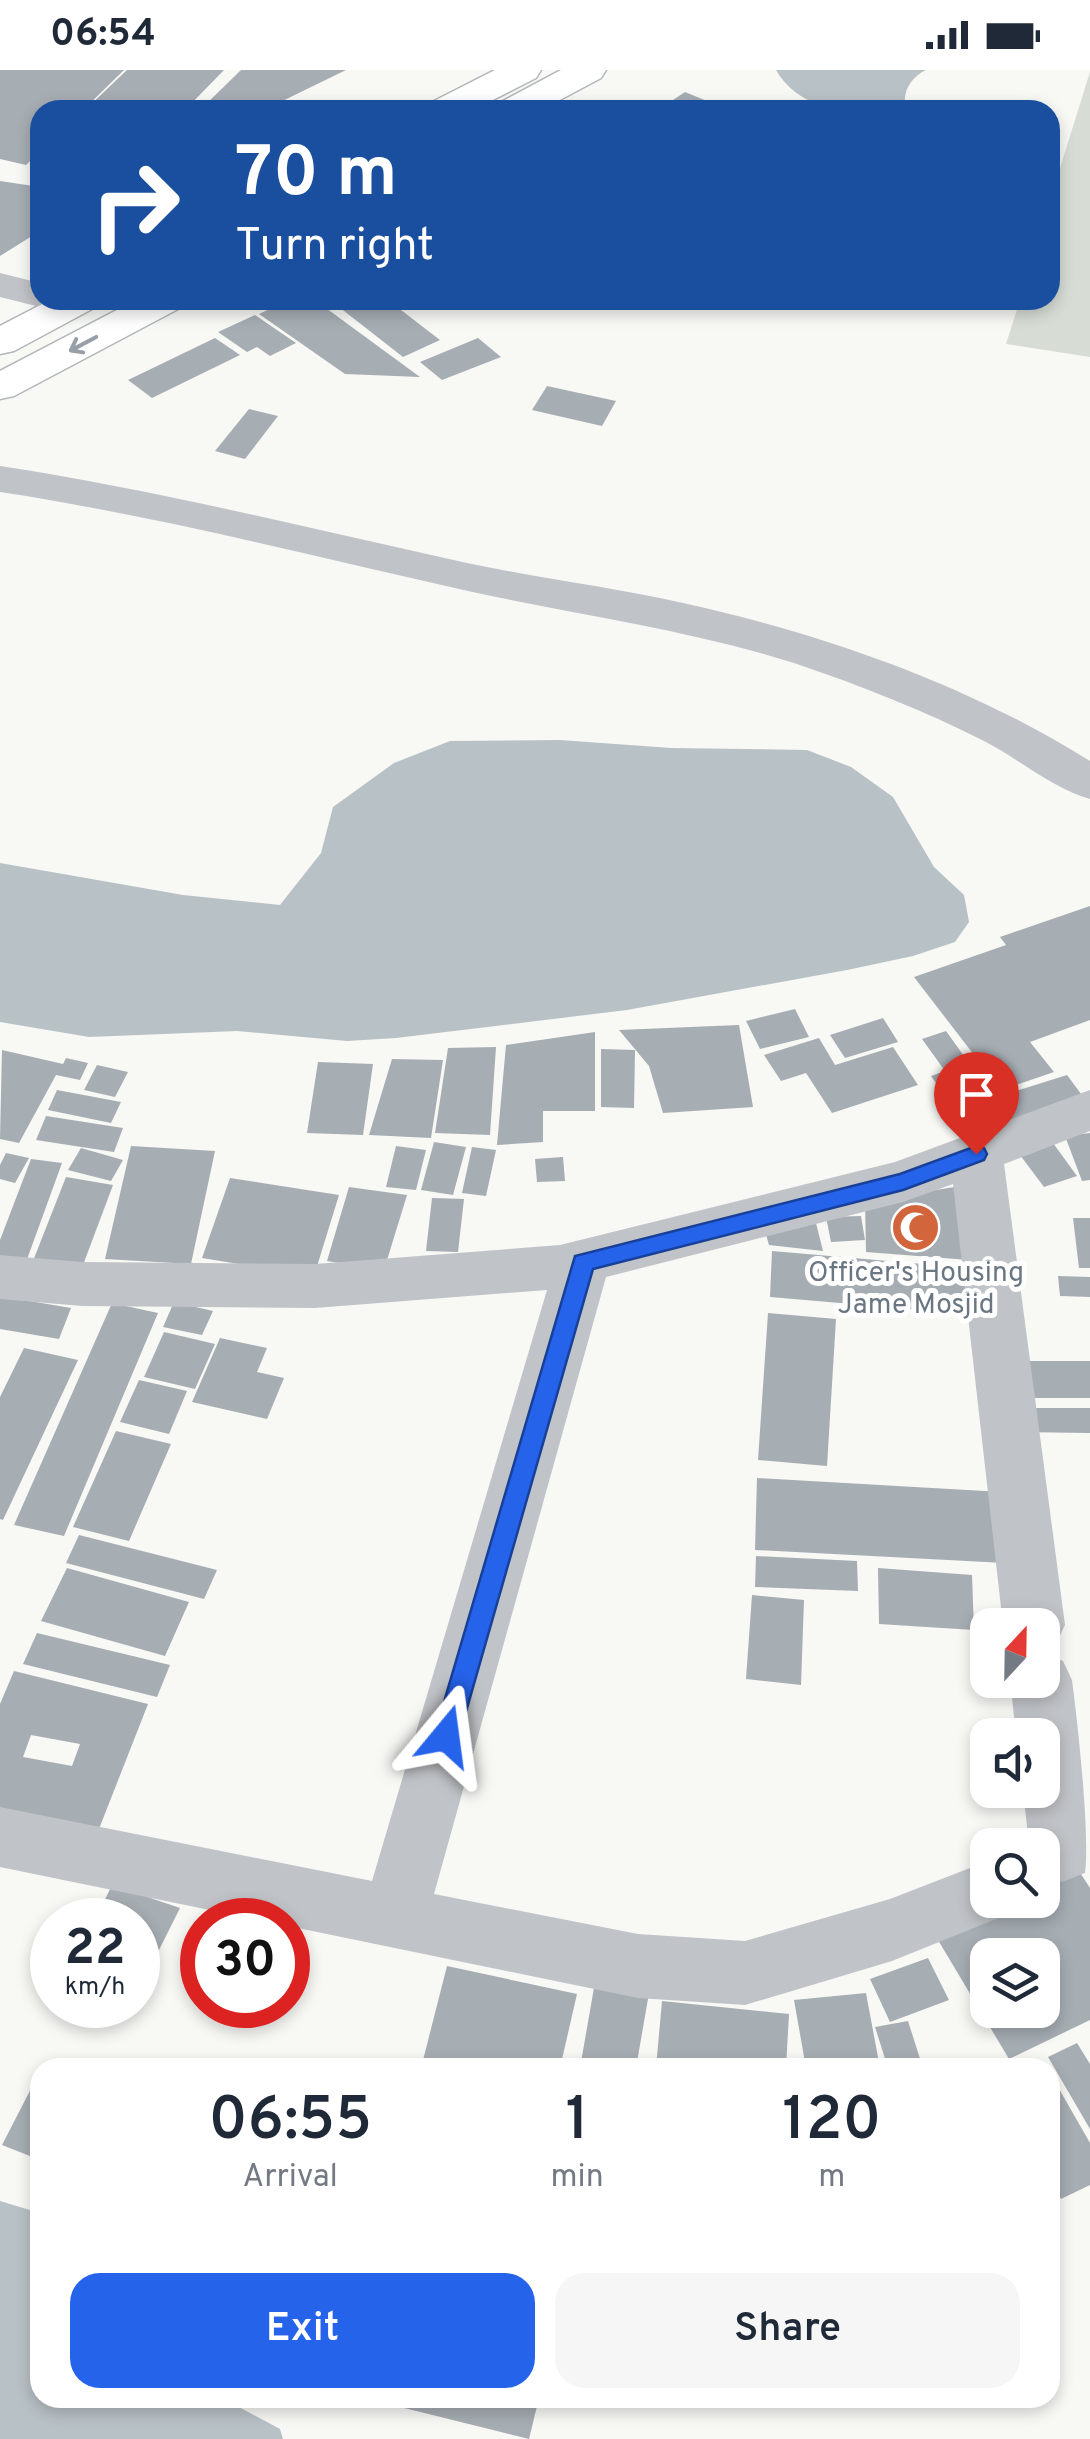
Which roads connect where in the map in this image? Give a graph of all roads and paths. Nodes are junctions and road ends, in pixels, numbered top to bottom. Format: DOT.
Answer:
graph roads {
  1 [pos="524,70"];
  2 [pos="588,70"];
  3 [pos="464,100"];
  4 [pos="532,100"];
  5 [pos="0,285"];
  6 [pos="30,292"];
  7 [pos="48,310"];
  8 [pos="147,310"];
  9 [pos="0,342"];
  10 [pos="0,387"];
  11 [pos="0,480"];
  12 [pos="1090,783"];
  13 [pos="1090,1110"];
  14 [pos="976,1154"];
  15 [pos="583,1262"];
  16 [pos="0,1276"];
  17 [pos="1032,1608"];
  18 [pos="1044,1698"];
  19 [pos="0,1838"];
  20 [pos="1065,1850"];
  21 [pos="970,1898"];
  22 [pos="394,1918"];
  1 -- 3 [label="highway"];
  2 -- 4 [label="highway"];
  5 -- 6 [label="street"];
  7 -- 9 [label="highway"];
  8 -- 10 [label="highway, one-way"];
  11 -- 12 [label="street"];
  13 -- 14 [label="street"];
  14 -- 15 [label="street"];
  14 -- 17 [label="street"];
  15 -- 16 [label="street"];
  15 -- 22 [label="street"];
  18 -- 20 [label="street"];
  19 -- 22 [label="street"];
  21 -- 22 [label="street"];
}
